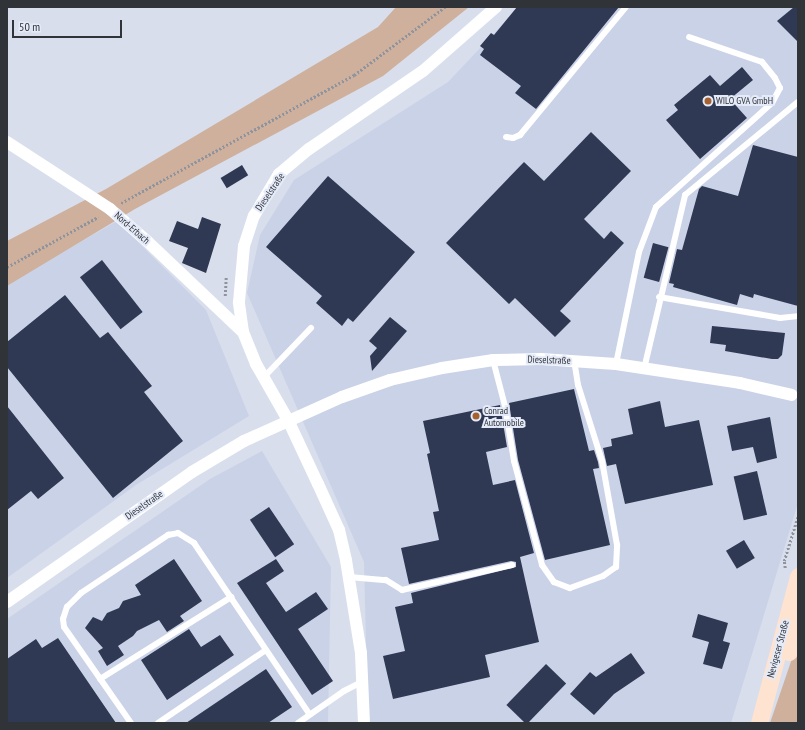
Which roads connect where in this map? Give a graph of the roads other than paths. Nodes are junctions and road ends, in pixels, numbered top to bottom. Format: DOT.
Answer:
graph roads {
  1 [pos="496,7"];
  2 [pos="626,7"];
  3 [pos="689,37"];
  4 [pos="798,102"];
  5 [pos="506,137"];
  6 [pos="7,142"];
  7 [pos="659,296"];
  8 [pos="798,316"];
  9 [pos="311,328"];
  10 [pos="243,332"];
  11 [pos="493,360"];
  12 [pos="574,361"];
  13 [pos="616,364"];
  14 [pos="644,369"];
  15 [pos="264,377"];
  16 [pos="792,395"];
  17 [pos="288,420"];
  18 [pos="512,565"];
  19 [pos="798,576"];
  20 [pos="349,577"];
  21 [pos="231,597"];
  22 [pos="7,602"];
  23 [pos="798,624"];
  24 [pos="266,650"];
  25 [pos="100,679"];
  26 [pos="363,682"];
  27 [pos="310,714"];
  28 [pos="131,723"];
  29 [pos="158,723"];
  30 [pos="298,723"];
  31 [pos="364,723"];
  32 [pos="759,723"];
  33 [pos="766,723"];
  1 -- 10 [label="street, Dieselstraße"];
  2 -- 5 [label="lane"];
  3 -- 13 [label="lane"];
  4 -- 7 [label="lane"];
  6 -- 10 [label="street, Nord-Erbach"];
  7 -- 8 [label="lane"];
  7 -- 14 [label="lane"];
  9 -- 15 [label="lane"];
  10 -- 15 [label="street, Dieselstraße"];
  11 -- 12 [label="street, Dieselstraße"];
  11 -- 12 [label="lane"];
  11 -- 17 [label="street, Dieselstraße"];
  12 -- 13 [label="street, Dieselstraße"];
  13 -- 14 [label="street, Dieselstraße"];
  14 -- 16 [label="street, Dieselstraße"];
  15 -- 17 [label="street, Dieselstraße"];
  17 -- 20 [label="street, Dieselstraße"];
  17 -- 22 [label="street, Dieselstraße"];
  18 -- 20 [label="lane"];
  19 -- 32 [label="main road, Nevigeser Straße"];
  20 -- 26 [label="street, Dieselstraße"];
  21 -- 24 [label="lane"];
  21 -- 25 [label="lane"];
  21 -- 25 [label="lane"];
  23 -- 33 [label="main road, Nevigeser Straße"];
  24 -- 27 [label="lane"];
  24 -- 29 [label="lane"];
  25 -- 28 [label="lane"];
  26 -- 27 [label="lane"];
  26 -- 31 [label="street, Dieselstraße"];
  27 -- 30 [label="lane"];
}
